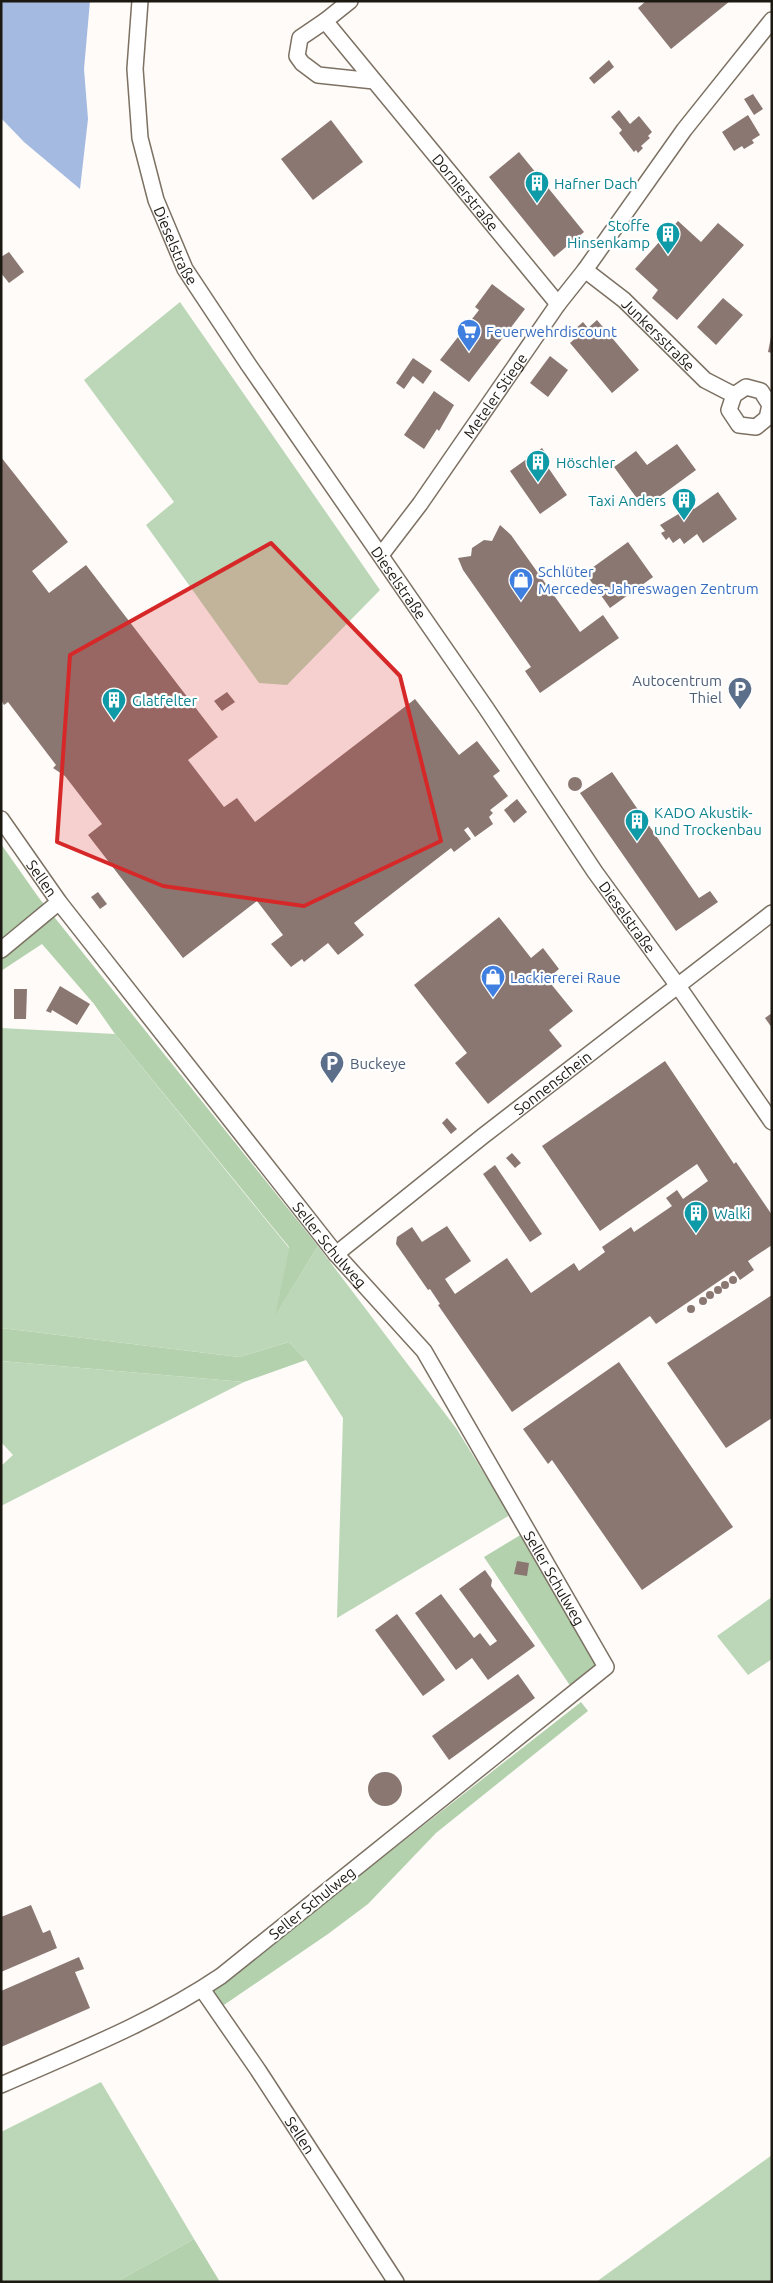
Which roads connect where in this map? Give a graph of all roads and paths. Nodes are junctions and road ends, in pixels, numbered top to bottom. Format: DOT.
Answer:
graph roads {
  1 [pos="140,1"];
  2 [pos="350,1"];
  3 [pos="772,20"];
  4 [pos="325,21"];
  5 [pos="374,81"];
  6 [pos="585,270"];
  7 [pos="558,304"];
  8 [pos="734,395"];
  9 [pos="381,555"];
  10 [pos="1,819"];
  11 [pos="58,902"];
  12 [pos="772,913"];
  13 [pos="1,950"];
  14 [pos="678,986"];
  15 [pos="772,1122"];
  16 [pos="336,1254"];
  17 [pos="202,1989"];
  18 [pos="1,2085"];
  19 [pos="396,2282"];
  1 -- 9 [label="street, Dieselstraße"];
  2 -- 4 [label="street"];
  3 -- 6 [label="street, Meteler Stiege"];
  4 -- 5 [label="street, Dornierstraße"];
  4 -- 5 [label="street"];
  5 -- 7 [label="street, Dornierstraße"];
  6 -- 7 [label="street, Meteler Stiege"];
  6 -- 8 [label="street, Junkersstraße"];
  7 -- 9 [label="street, Meteler Stiege"];
  9 -- 14 [label="street, Dieselstraße"];
  10 -- 11 [label="street, Sellen"];
  11 -- 13 [label="street, Sellen"];
  11 -- 16 [label="street, Seller Schulweg"];
  12 -- 14 [label="street, Sonnenschein"];
  14 -- 15 [label="street, Dieselstraße"];
  14 -- 16 [label="street, Sonnenschein"];
  16 -- 17 [label="street, Seller Schulweg"];
  17 -- 18 [label="street, Seller Schulweg"];
  17 -- 19 [label="street, Sellen"];
}
